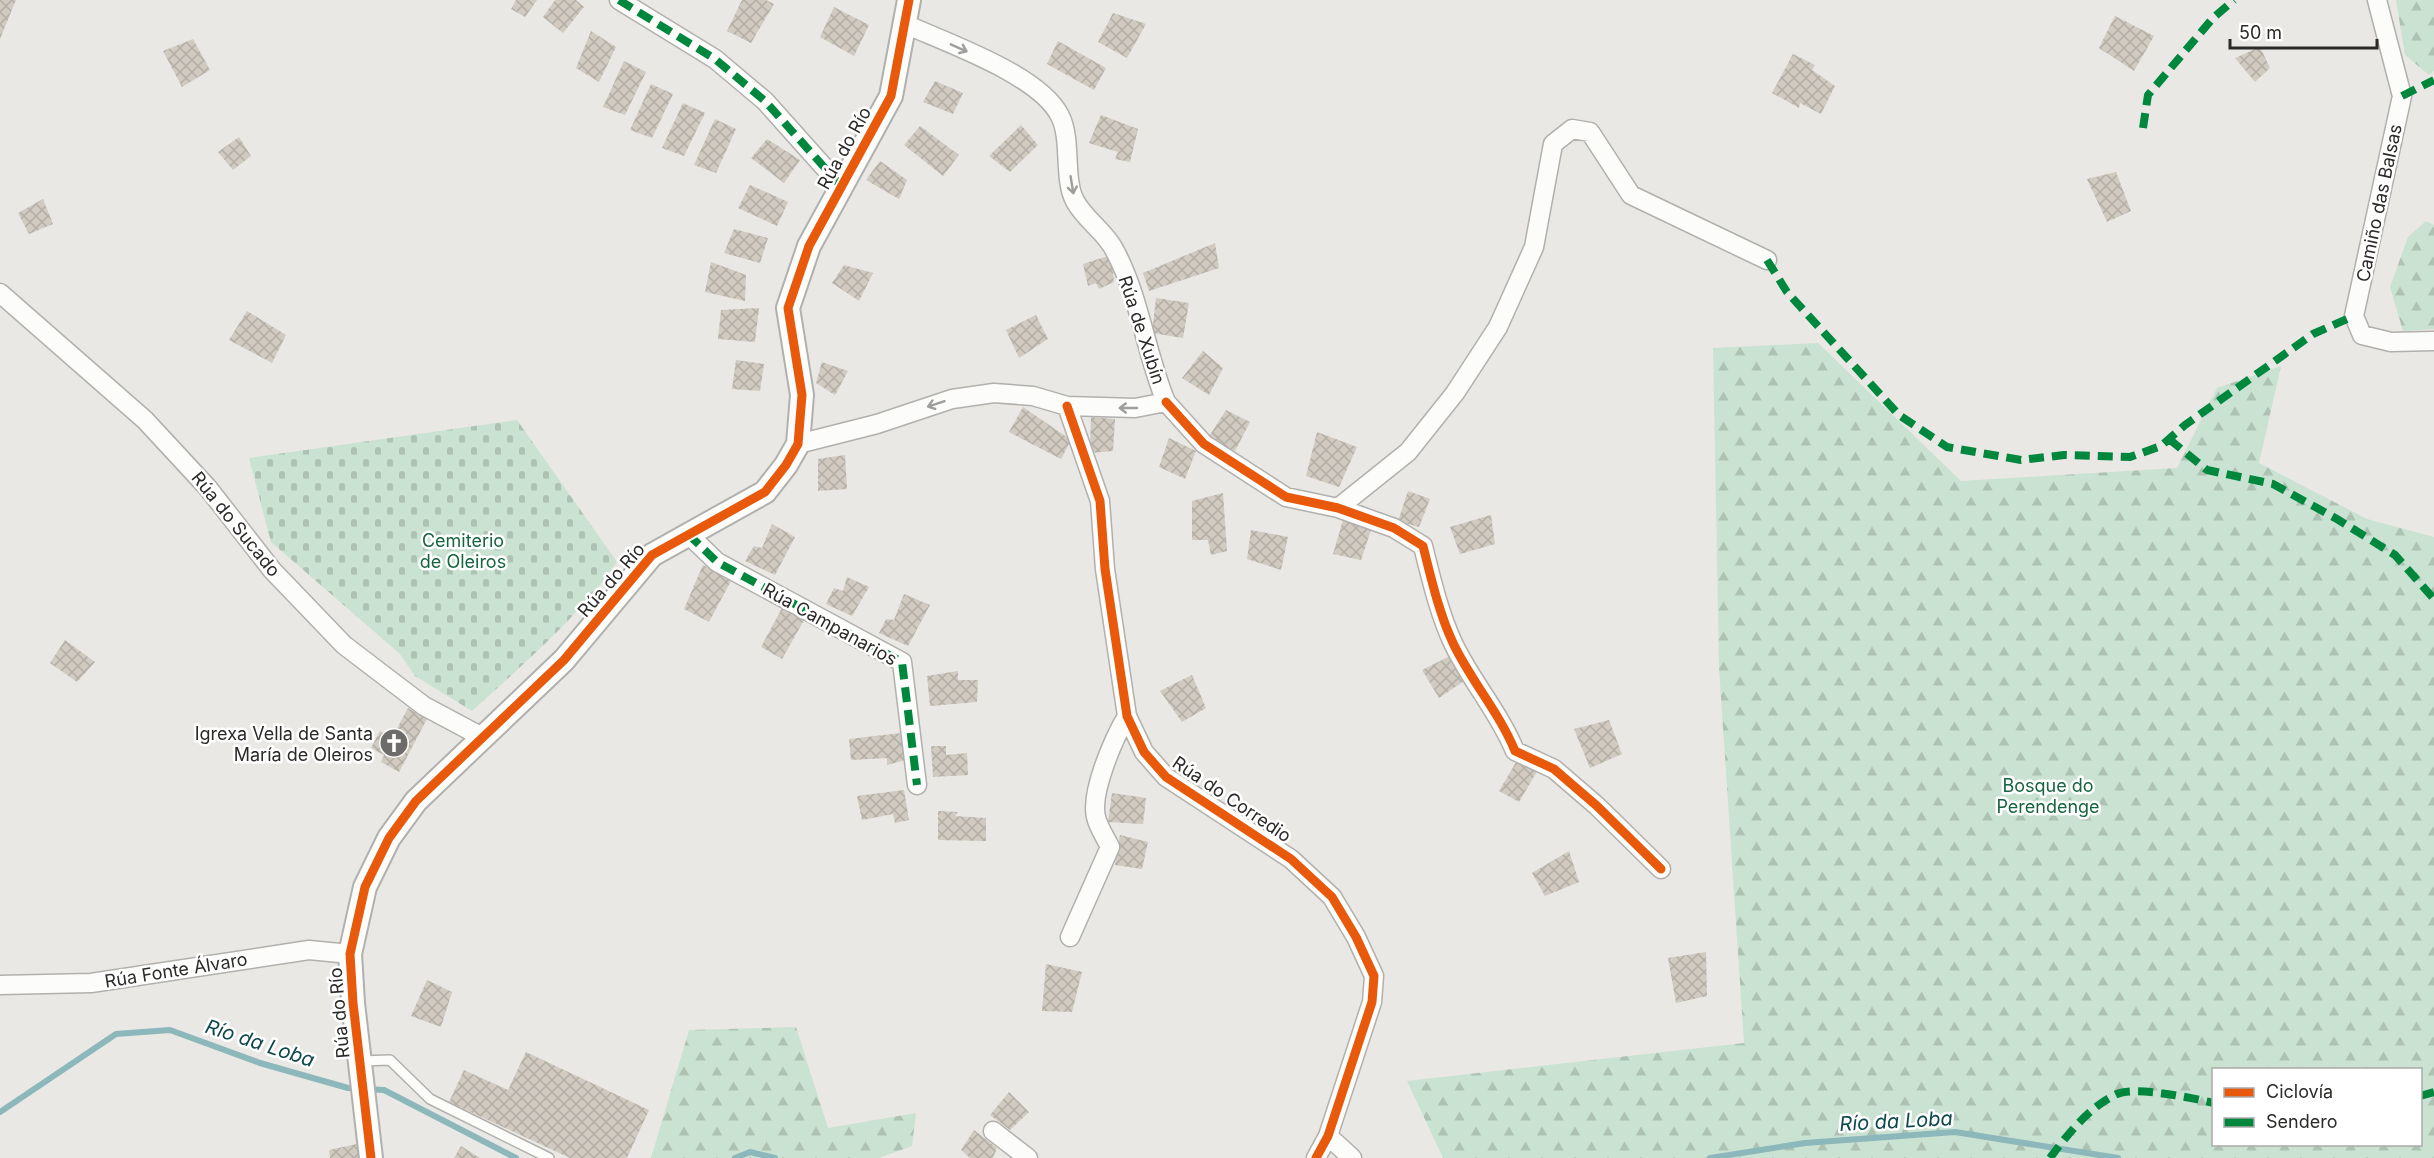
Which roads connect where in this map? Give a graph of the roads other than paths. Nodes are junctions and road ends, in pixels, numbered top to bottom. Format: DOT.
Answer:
graph roads {
  1 [pos="619,0"];
  2 [pos="909,0"];
  3 [pos="2377,0"];
  4 [pos="906,24"];
  5 [pos="841,186"];
  6 [pos="1767,260"];
  7 [pos="0,293"];
  8 [pos="2434,341"];
  9 [pos="1166,402"];
  10 [pos="1067,406"];
  11 [pos="798,444"];
  12 [pos="1338,508"];
  13 [pos="688,534"];
  14 [pos="1127,716"];
  15 [pos="484,738"];
  16 [pos="917,784"];
  17 [pos="1660,869"];
  18 [pos="1070,937"];
  19 [pos="351,954"];
  20 [pos="0,985"];
  21 [pos="360,1061"];
  22 [pos="993,1131"];
  23 [pos="1328,1136"];
  24 [pos="371,1158"];
  25 [pos="549,1158"];
  26 [pos="1028,1158"];
  27 [pos="1316,1158"];
  28 [pos="1352,1158"];
  1 -- 5 [label="street"];
  2 -- 4 [label="street, Rúa do Río"];
  3 -- 8 [label="street, Camiño das Balsas"];
  4 -- 5 [label="street, Rúa do Río"];
  4 -- 9 [label="street, Rúa de Xubín, one-way"];
  5 -- 11 [label="street, Rúa do Río"];
  6 -- 12 [label="street"];
  7 -- 15 [label="street, Rúa do Sucado"];
  9 -- 10 [label="street, Rúa de Xubín, one-way"];
  9 -- 12 [label="street"];
  10 -- 11 [label="street, Rúa de Xubín, one-way"];
  10 -- 14 [label="street, Rúa do Corredio"];
  11 -- 13 [label="street, Rúa do Río"];
  12 -- 17 [label="street"];
  13 -- 15 [label="street, Rúa do Río"];
  13 -- 16 [label="street, Rúa Campanarios"];
  14 -- 18 [label="street"];
  14 -- 23 [label="street, Rúa do Corredio"];
  15 -- 19 [label="street, Rúa do Río"];
  19 -- 20 [label="street, Rúa Fonte Álvaro"];
  19 -- 21 [label="street, Rúa do Río"];
  21 -- 24 [label="street, Rúa do Río"];
  21 -- 25 [label="lane"];
  22 -- 26 [label="street"];
  23 -- 27 [label="street, Rúa do Corredio"];
  23 -- 28 [label="street"];
}
